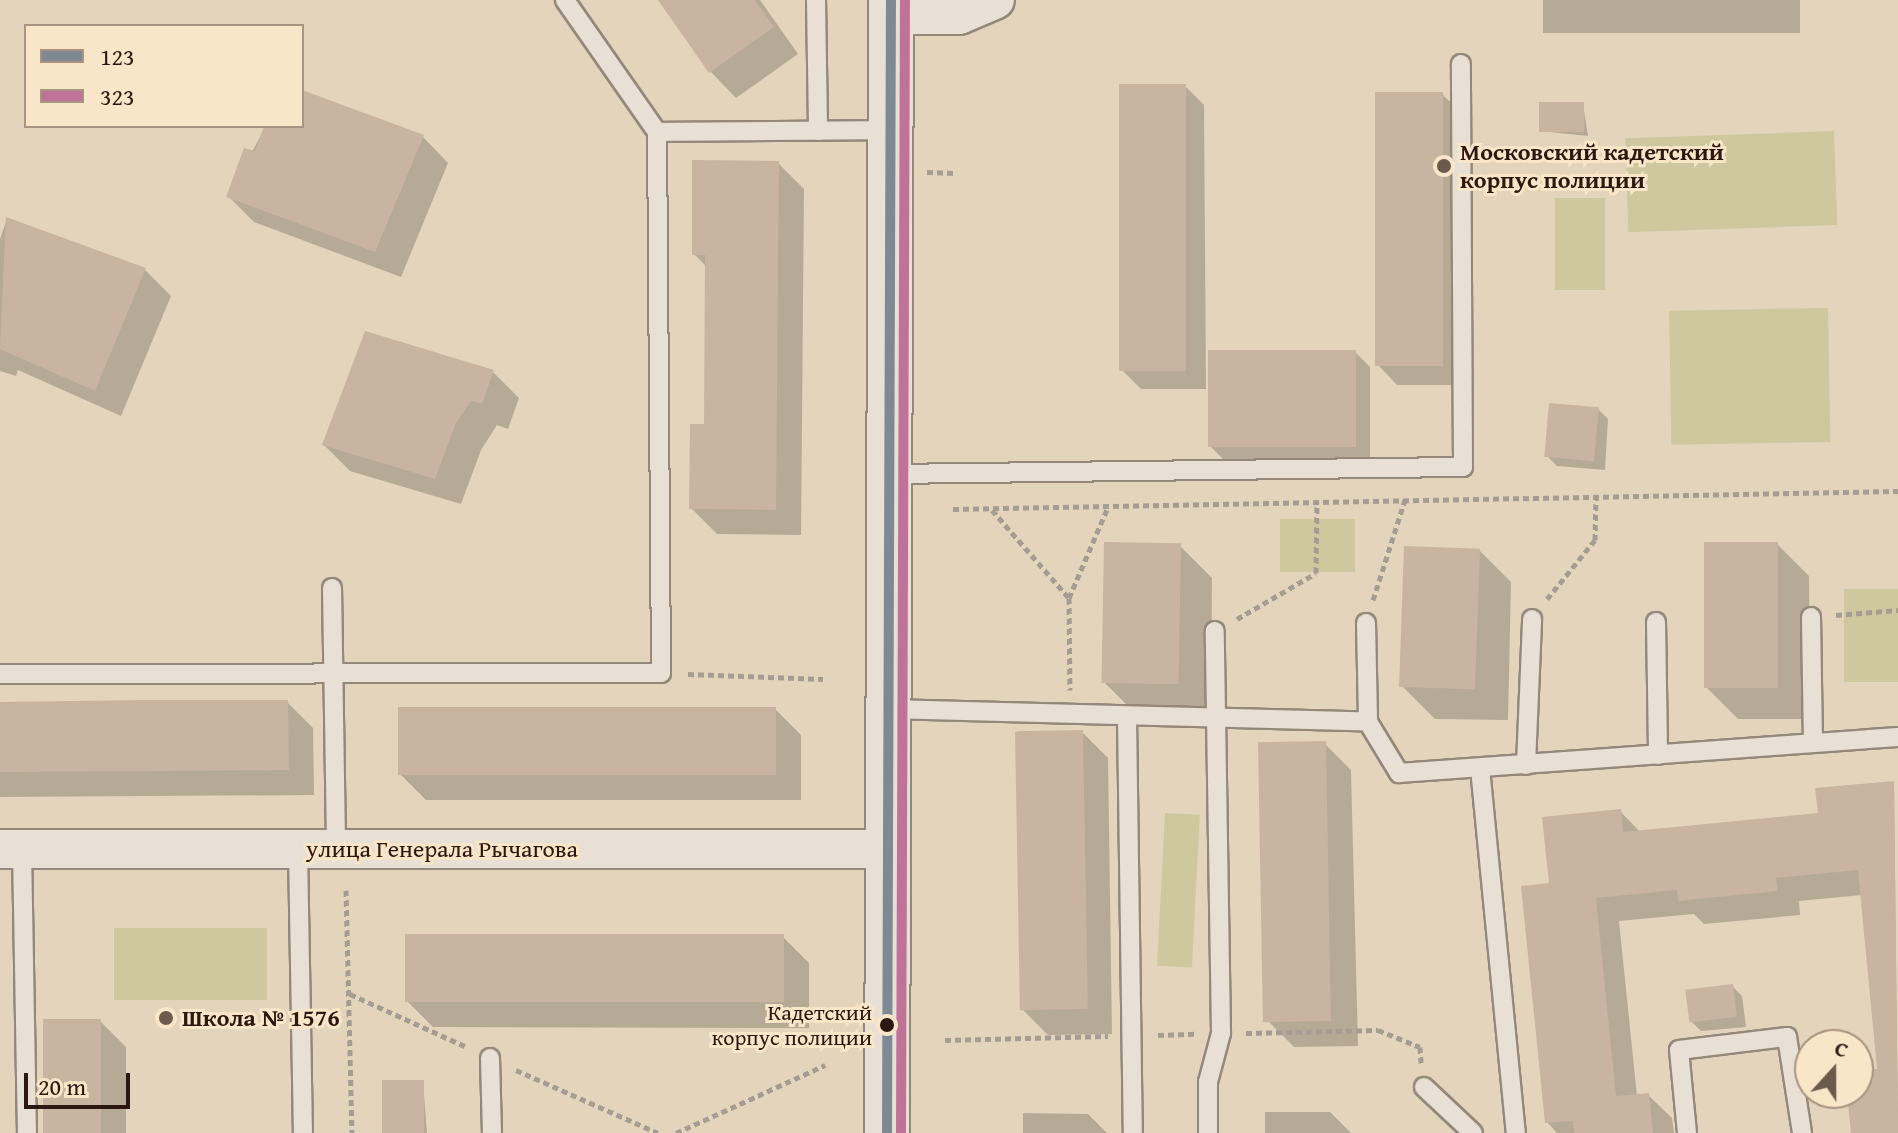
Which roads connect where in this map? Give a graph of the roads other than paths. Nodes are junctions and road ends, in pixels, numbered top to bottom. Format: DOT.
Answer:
graph roads {
  1 [pos="565,0"];
  2 [pos="816,0"];
  3 [pos="995,0"];
  4 [pos="891,8"];
  5 [pos="1461,64"];
  6 [pos="890,130"];
  7 [pos="818,131"];
  8 [pos="657,132"];
  9 [pos="886,474"];
  10 [pos="332,588"];
  11 [pos="1811,617"];
  12 [pos="1532,619"];
  13 [pos="1656,622"];
  14 [pos="1366,623"];
  15 [pos="1215,631"];
  16 [pos="334,673"];
  17 [pos="0,674"];
  18 [pos="885,709"];
  19 [pos="1127,717"];
  20 [pos="1216,720"];
  21 [pos="1368,722"];
  22 [pos="1898,737"];
  23 [pos="1813,743"];
  24 [pos="1658,755"];
  25 [pos="1526,765"];
  26 [pos="1480,768"];
  27 [pos="11,849"];
  28 [pos="336,849"];
  29 [pos="885,849"];
  30 [pos="298,850"];
  31 [pos="490,1058"];
  32 [pos="1424,1087"];
  33 [pos="27,1133"];
  34 [pos="303,1133"];
  35 [pos="492,1133"];
  36 [pos="887,1133"];
  37 [pos="1133,1133"];
  38 [pos="1208,1133"];
  39 [pos="1473,1133"];
  40 [pos="1516,1133"];
  41 [pos="1687,1133"];
  42 [pos="1802,1133"];
  1 -- 8 [label="lane"];
  2 -- 7 [label="lane"];
  3 -- 4 [label="street"];
  4 -- 6 [label="street"];
  5 -- 9 [label="lane"];
  6 -- 7 [label="lane"];
  6 -- 9 [label="street"];
  7 -- 8 [label="lane"];
  8 -- 16 [label="lane"];
  9 -- 18 [label="street"];
  10 -- 16 [label="lane"];
  11 -- 23 [label="lane"];
  12 -- 25 [label="lane"];
  13 -- 24 [label="lane"];
  14 -- 21 [label="lane"];
  15 -- 20 [label="lane"];
  16 -- 17 [label="lane"];
  16 -- 28 [label="lane"];
  18 -- 19 [label="lane"];
  18 -- 29 [label="street"];
  19 -- 20 [label="lane"];
  19 -- 37 [label="lane"];
  20 -- 21 [label="lane"];
  20 -- 38 [label="lane"];
  21 -- 26 [label="lane"];
  22 -- 23 [label="lane"];
  23 -- 24 [label="lane"];
  24 -- 25 [label="lane"];
  25 -- 26 [label="lane"];
  26 -- 40 [label="lane"];
  27 -- 30 [label="street, улица Генерала Рычагова"];
  27 -- 33 [label="lane"];
  28 -- 29 [label="street, улица Генерала Рычагова"];
  28 -- 30 [label="street, улица Генерала Рычагова"];
  29 -- 36 [label="street"];
  30 -- 34 [label="lane"];
  31 -- 35 [label="lane"];
  32 -- 39 [label="lane"];
  41 -- 42 [label="lane"];
}
